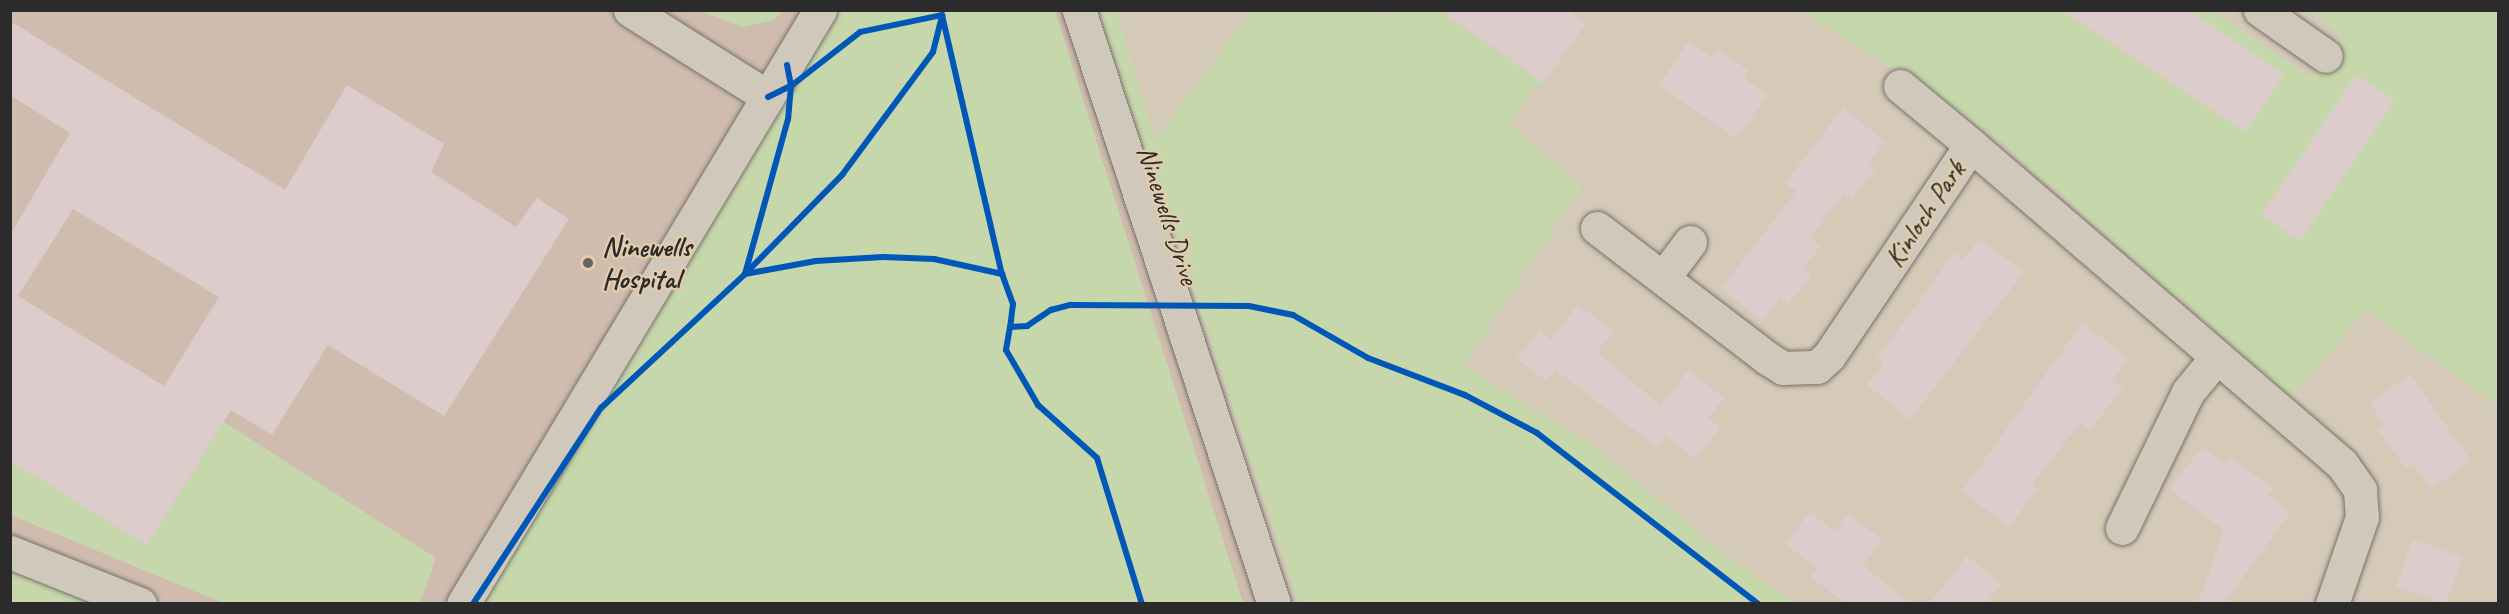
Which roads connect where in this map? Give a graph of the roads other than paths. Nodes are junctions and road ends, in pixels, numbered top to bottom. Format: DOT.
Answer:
graph roads {
  1 [pos="630,10"];
  2 [pos="820,10"];
  3 [pos="2260,10"];
  4 [pos="1075,14"];
  5 [pos="2326,56"];
  6 [pos="1900,86"];
  7 [pos="768,97"];
  8 [pos="1971,145"];
  9 [pos="1597,228"];
  10 [pos="1690,242"];
  11 [pos="1663,278"];
  12 [pos="2215,359"];
  13 [pos="2122,528"];
  14 [pos="10,552"];
  15 [pos="140,603"];
  16 [pos="463,603"];
  17 [pos="1274,603"];
  18 [pos="2332,603"];
  1 -- 7 [label="street"];
  2 -- 7 [label="street"];
  3 -- 5 [label="street"];
  4 -- 17 [label="street, Ninewells Drive"];
  6 -- 8 [label="street"];
  7 -- 16 [label="street"];
  8 -- 11 [label="street, Kinloch Park"];
  8 -- 12 [label="street, Kinloch Park"];
  9 -- 11 [label="street, Kinloch Park"];
  10 -- 11 [label="street"];
  12 -- 13 [label="street"];
  12 -- 18 [label="street, Kinloch Park"];
  14 -- 15 [label="street"];
}
